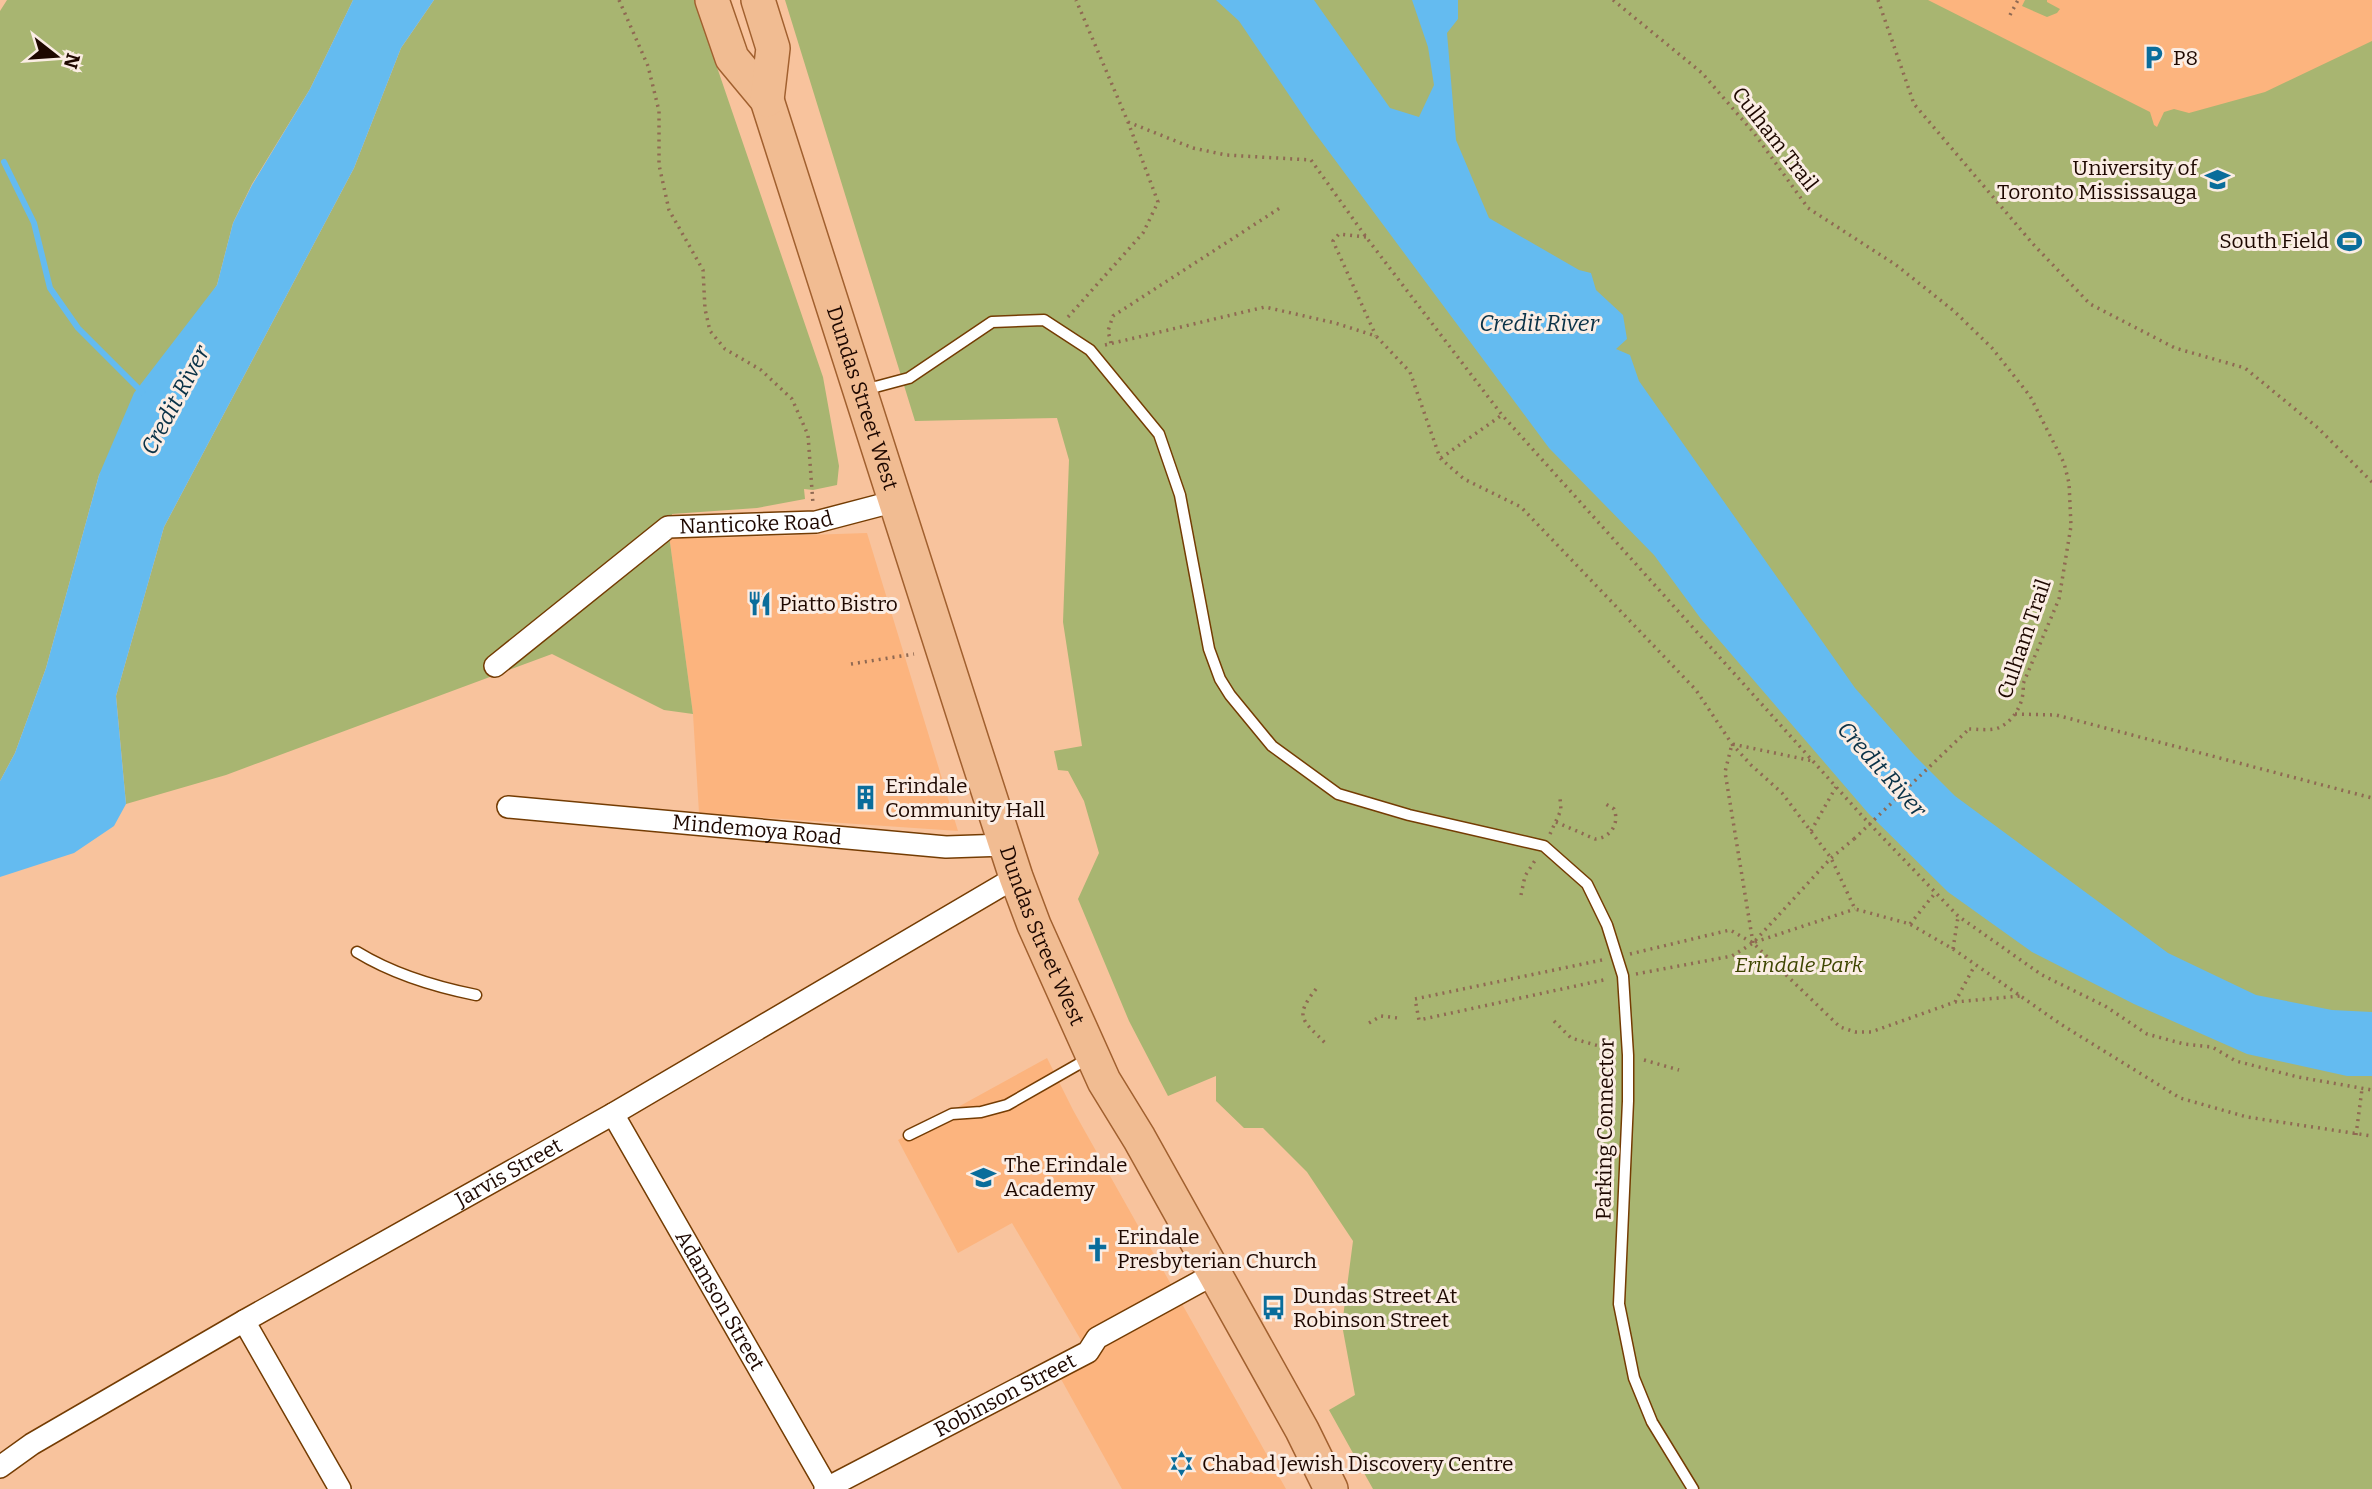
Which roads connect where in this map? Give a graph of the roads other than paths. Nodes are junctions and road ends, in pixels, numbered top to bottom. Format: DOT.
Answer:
graph roads {
  1 [pos="712,0"];
  2 [pos="758,0"];
  3 [pos="767,100"];
  4 [pos="861,391"];
  5 [pos="896,501"];
  6 [pos="495,666"];
  7 [pos="508,807"];
  8 [pos="1006,845"];
  9 [pos="1016,877"];
  10 [pos="357,952"];
  11 [pos="477,995"];
  12 [pos="1093,1056"];
  13 [pos="612,1114"];
  14 [pos="909,1135"];
  15 [pos="1214,1274"];
  16 [pos="244,1321"];
  17 [pos="0,1466"];
  18 [pos="340,1489"];
  19 [pos="827,1489"];
  20 [pos="1331,1489"];
  21 [pos="1692,1489"];
  1 -- 3 [label="main road, Dundas Street West"];
  2 -- 3 [label="main road, Dundas Street West"];
  3 -- 4 [label="main road, Dundas Street West"];
  4 -- 5 [label="main road, Dundas Street West"];
  4 -- 21 [label="lane, Parking Connector"];
  5 -- 6 [label="street, Nanticoke Road"];
  5 -- 8 [label="main road, Dundas Street West"];
  7 -- 8 [label="street, Mindemoya Road"];
  8 -- 9 [label="main road, Dundas Street West"];
  9 -- 12 [label="main road, Dundas Street West"];
  9 -- 13 [label="street, Jarvis Street"];
  10 -- 11 [label="lane"];
  12 -- 14 [label="lane"];
  12 -- 15 [label="main road, Dundas Street West"];
  13 -- 16 [label="street, Jarvis Street"];
  13 -- 19 [label="street, Adamson Street"];
  15 -- 19 [label="street, Robinson Street"];
  15 -- 20 [label="main road, Dundas Street West"];
  16 -- 17 [label="street, Jarvis Street"];
  16 -- 18 [label="street"];
}
